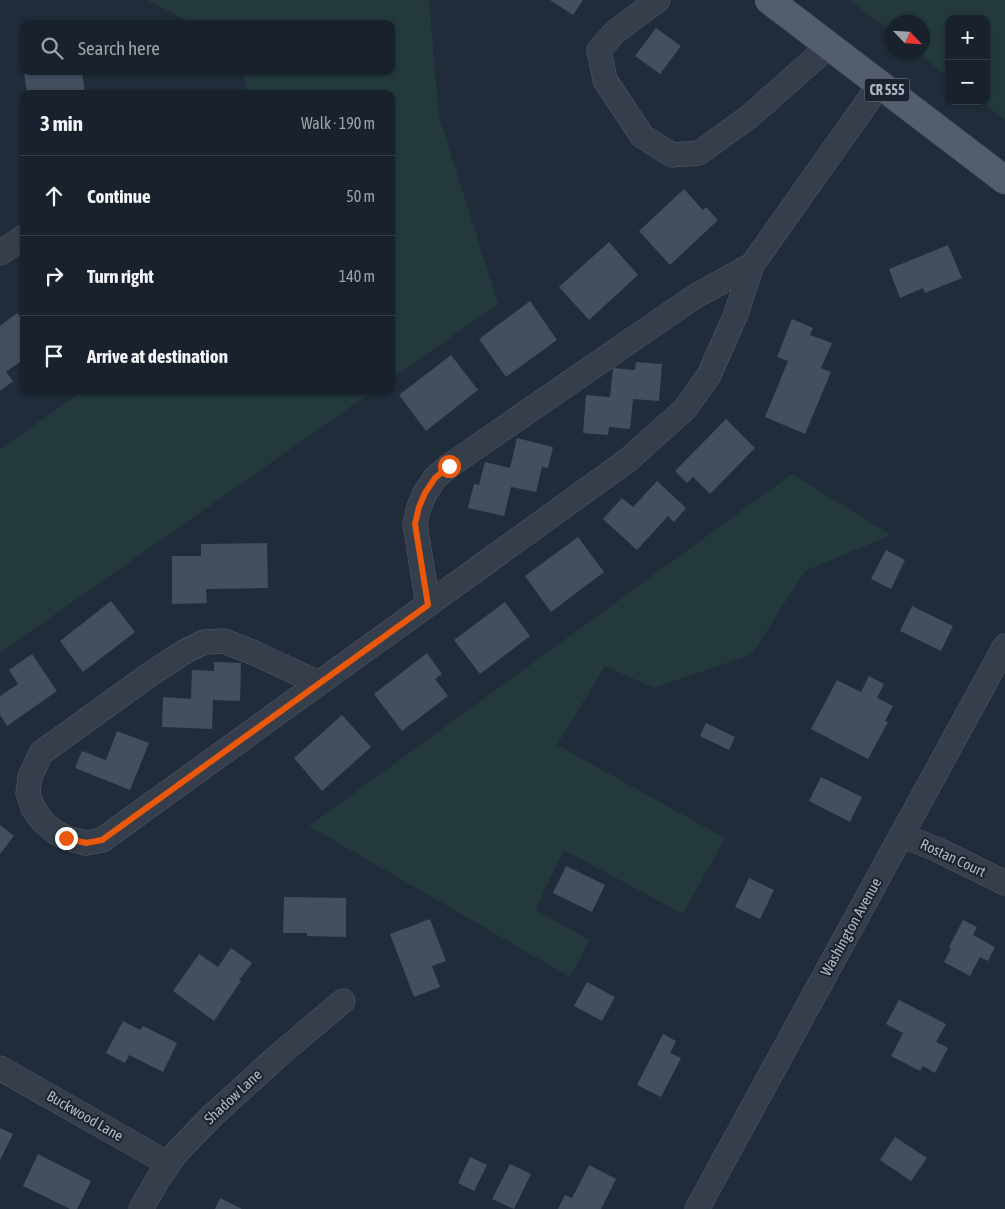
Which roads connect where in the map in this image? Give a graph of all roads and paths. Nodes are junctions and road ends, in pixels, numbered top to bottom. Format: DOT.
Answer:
graph roads {
  1 [pos="658,0"];
  2 [pos="769,0"];
  3 [pos="829,46"];
  4 [pos="880,84"];
  5 [pos="1005,180"];
  6 [pos="20,240"];
  7 [pos="0,253"];
  8 [pos="752,265"];
  9 [pos="428,605"];
  10 [pos="1005,646"];
  11 [pos="319,683"];
  12 [pos="901,835"];
  13 [pos="1005,883"];
  14 [pos="343,1001"];
  15 [pos="0,1068"];
  16 [pos="169,1164"];
  17 [pos="141,1209"];
  18 [pos="697,1209"];
  1 -- 3 [label="street"];
  2 -- 3 [label="main road, CR 555"];
  3 -- 4 [label="main road, CR 555"];
  4 -- 5 [label="main road, CR 555"];
  4 -- 8 [label="street"];
  6 -- 7 [label="street"];
  8 -- 9 [label="street"];
  8 -- 9 [label="street"];
  9 -- 11 [label="street"];
  10 -- 12 [label="street, Washington Avenue"];
  11 -- 11 [label="street"];
  12 -- 13 [label="street, Rostan Court"];
  12 -- 18 [label="street, Washington Avenue"];
  14 -- 16 [label="street, Shadow Lane"];
  15 -- 16 [label="street, Buckwood Lane"];
  16 -- 17 [label="street, Shadow Lane"];
}
